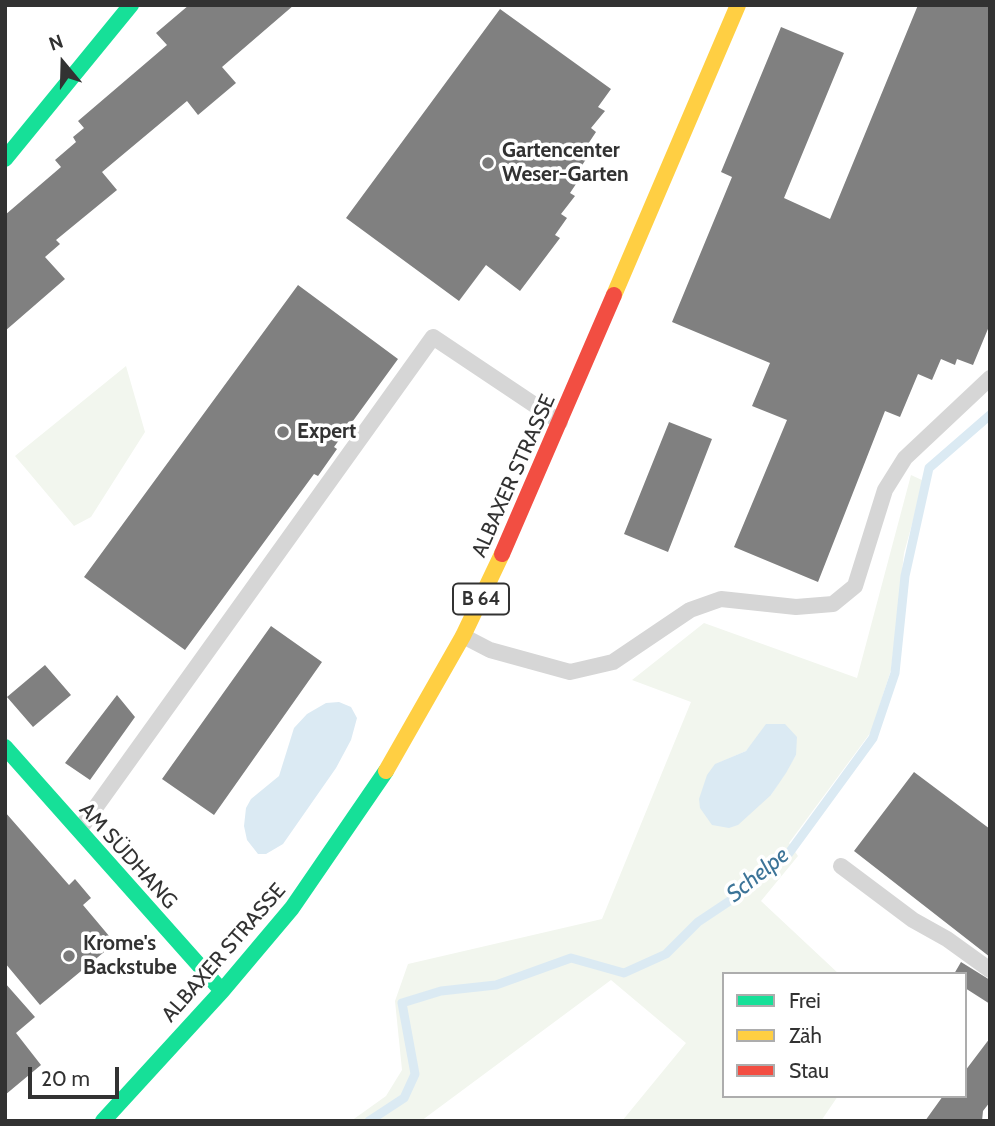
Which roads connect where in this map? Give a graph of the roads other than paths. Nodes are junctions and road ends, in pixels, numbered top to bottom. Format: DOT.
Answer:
graph roads {
  1 [pos="131,5"];
  2 [pos="716,5"];
  3 [pos="737,10"];
  4 [pos="5,159"];
  5 [pos="990,378"];
  6 [pos="562,423"];
  7 [pos="463,636"];
  8 [pos="5,747"];
  9 [pos="78,832"];
  10 [pos="841,866"];
  11 [pos="990,970"];
  12 [pos="222,991"];
  13 [pos="103,1121"];
  1 -- 4 [label="main road"];
  2 -- 3 [label="lane"];
  3 -- 6 [label="main road, ALBAXER STRASSE / B 64"];
  5 -- 7 [label="lane"];
  6 -- 7 [label="main road, ALBAXER STRASSE / B 64"];
  6 -- 9 [label="lane"];
  7 -- 12 [label="main road, ALBAXER STRASSE / B 64"];
  8 -- 9 [label="main road, AM SÜDHANG"];
  9 -- 12 [label="main road, AM SÜDHANG"];
  10 -- 11 [label="lane"];
  12 -- 13 [label="main road, ALBAXER STRASSE / B 64"];
}
